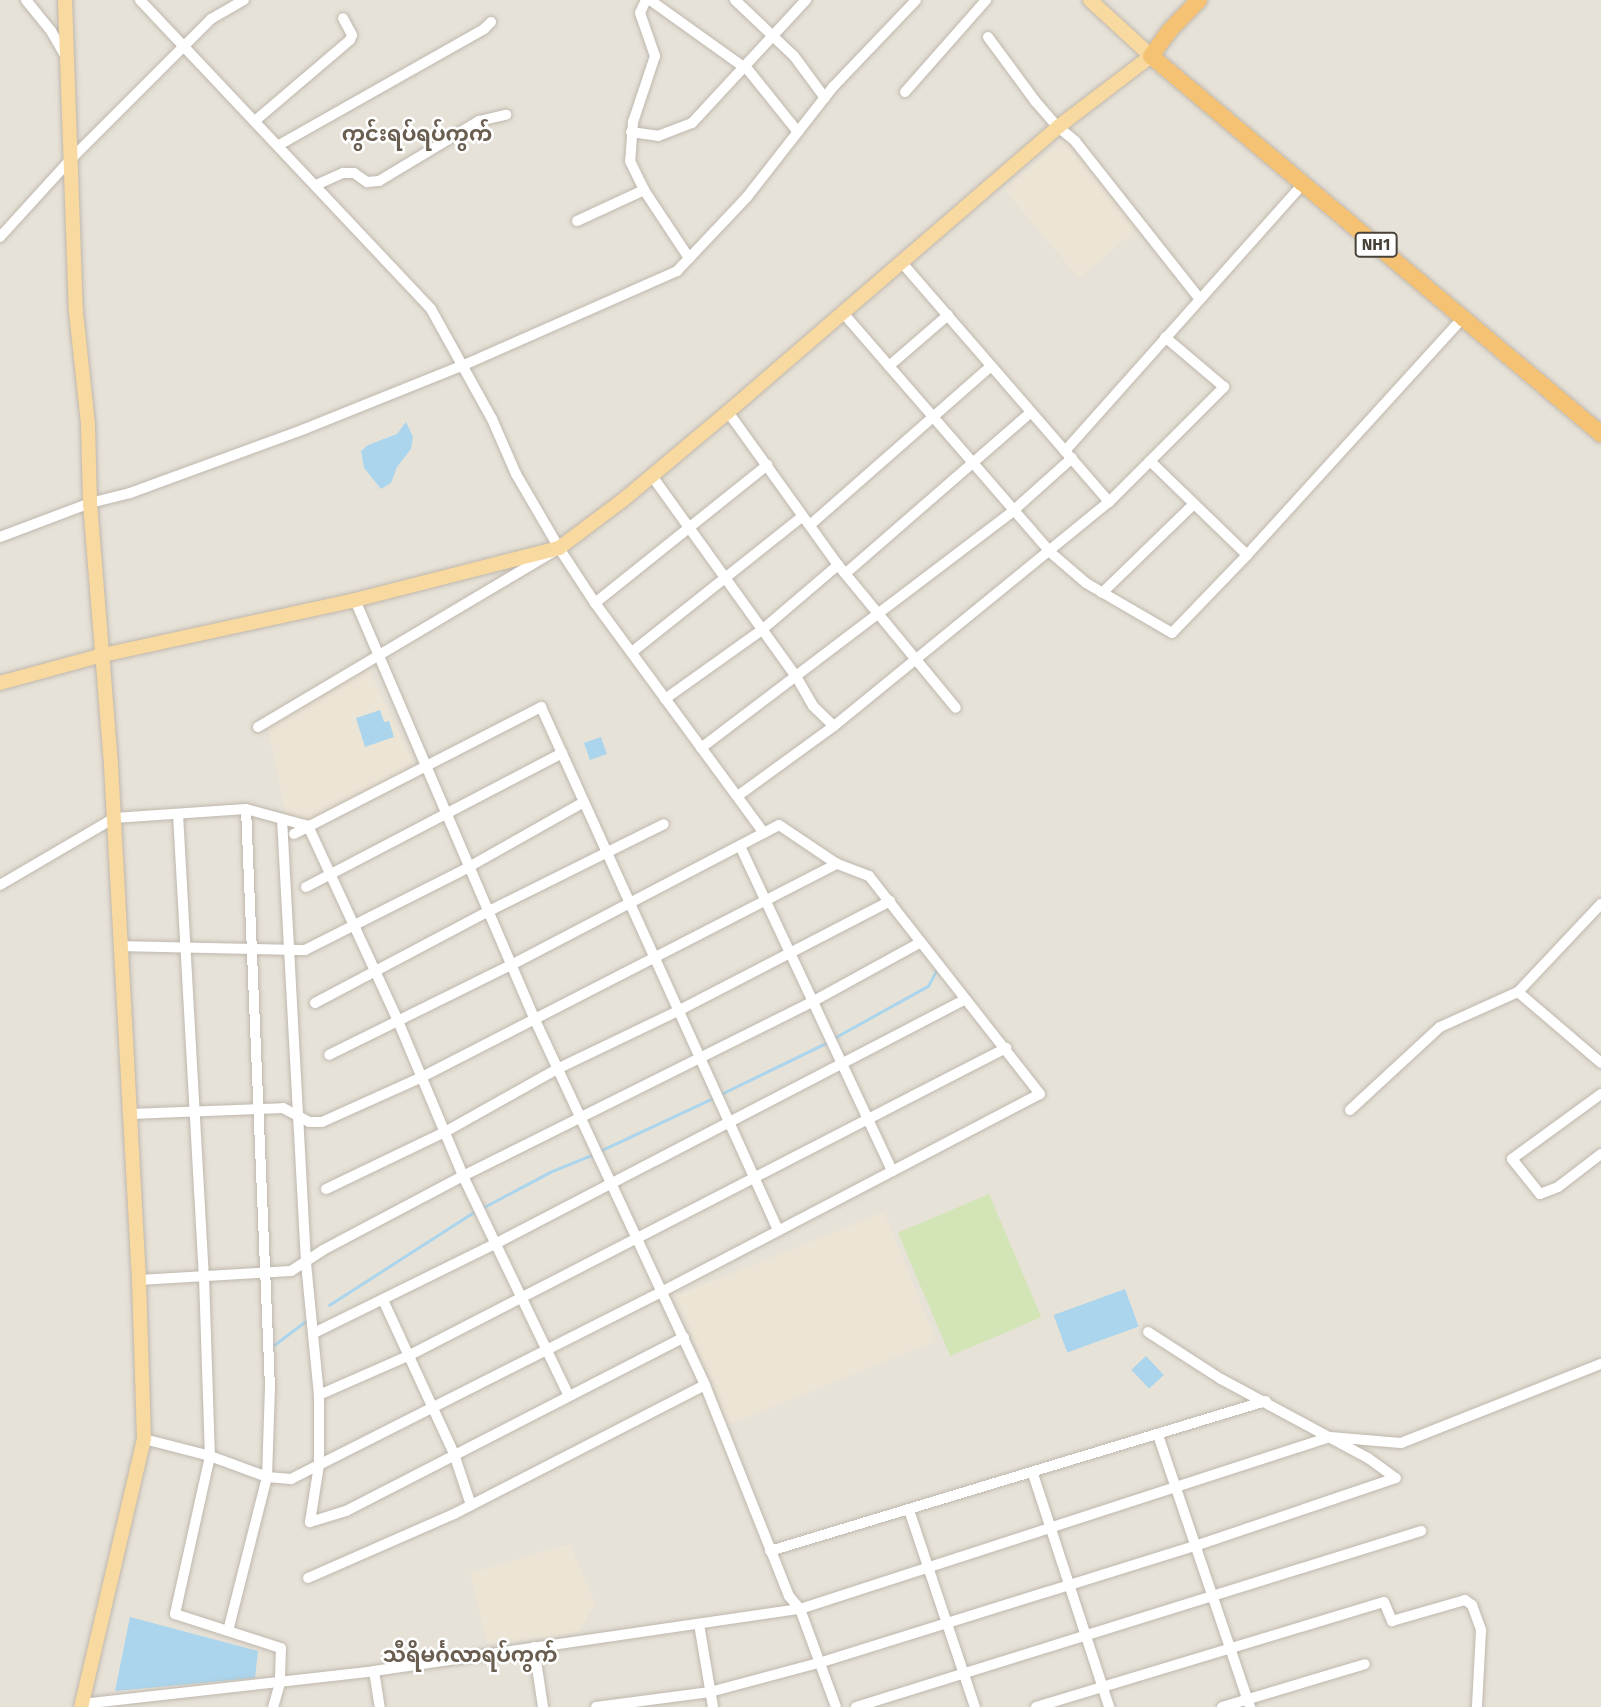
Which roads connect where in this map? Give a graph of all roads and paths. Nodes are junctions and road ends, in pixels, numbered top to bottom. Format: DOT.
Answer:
graph roads {
  1 [pos="26,0"];
  2 [pos="65,0"];
  3 [pos="140,0"];
  4 [pos="244,0"];
  5 [pos="648,0"];
  6 [pos="735,0"];
  7 [pos="806,0"];
  8 [pos="916,0"];
  9 [pos="986,0"];
  10 [pos="1090,0"];
  11 [pos="1199,0"];
  12 [pos="344,18"];
  13 [pos="491,22"];
  14 [pos="772,35"];
  15 [pos="988,37"];
  16 [pos="185,45"];
  17 [pos="65,55"];
  18 [pos="1151,55"];
  19 [pos="744,67"];
  20 [pos="628,92"];
  21 [pos="905,92"];
  22 [pos="640,98"];
  23 [pos="825,98"];
  24 [pos="506,115"];
  25 [pos="256,120"];
  26 [pos="1058,127"];
  27 [pos="631,132"];
  28 [pos="798,132"];
  29 [pos="279,145"];
  30 [pos="72,158"];
  31 [pos="1303,184"];
  32 [pos="316,185"];
  33 [pos="644,191"];
  34 [pos="577,221"];
  35 [pos="0,237"];
  36 [pos="689,258"];
  37 [pos="903,264"];
  38 [pos="1199,298"];
  39 [pos="844,314"];
  40 [pos="948,315"];
  41 [pos="1462,319"];
  42 [pos="1165,337"];
  43 [pos="464,365"];
  44 [pos="889,366"];
  45 [pos="991,366"];
  46 [pos="728,412"];
  47 [pos="1031,412"];
  48 [pos="934,417"];
  49 [pos="1601,434"];
  50 [pos="1068,455"];
  51 [pos="1150,461"];
  52 [pos="972,464"];
  53 [pos="767,465"];
  54 [pos="652,476"];
  55 [pos="1110,502"];
  56 [pos="90,503"];
  57 [pos="1194,504"];
  58 [pos="1013,510"];
  59 [pos="806,521"];
  60 [pos="688,527"];
  61 [pos="0,537"];
  62 [pos="559,548"];
  63 [pos="1050,552"];
  64 [pos="1247,555"];
  65 [pos="842,569"];
  66 [pos="725,577"];
  67 [pos="1102,593"];
  68 [pos="355,600"];
  69 [pos="595,603"];
  70 [pos="878,615"];
  71 [pos="763,629"];
  72 [pos="632,652"];
  73 [pos="103,655"];
  74 [pos="377,656"];
  75 [pos="915,662"];
  76 [pos="797,678"];
  77 [pos="0,682"];
  78 [pos="665,699"];
  79 [pos="956,708"];
  80 [pos="834,726"];
  81 [pos="258,727"];
  82 [pos="701,748"];
  83 [pos="562,753"];
  84 [pos="425,768"];
  85 [pos="739,795"];
  86 [pos="584,802"];
  87 [pos="246,809"];
  88 [pos="178,814"];
  89 [pos="446,817"];
  90 [pos="114,818"];
  91 [pos="282,819"];
  92 [pos="757,820"];
  93 [pos="664,824"];
  94 [pos="308,826"];
  95 [pos="764,832"];
  96 [pos="294,834"];
  97 [pos="744,843"];
  98 [pos="607,853"];
  99 [pos="837,864"];
  100 [pos="467,867"];
  101 [pos="330,874"];
  102 [pos="0,886"];
  103 [pos="306,887"];
  104 [pos="764,900"];
  105 [pos="890,901"];
  106 [pos="628,902"];
  107 [pos="1601,904"];
  108 [pos="489,911"];
  109 [pos="354,925"];
  110 [pos="921,942"];
  111 [pos="185,945"];
  112 [pos="122,946"];
  113 [pos="251,946"];
  114 [pos="288,948"];
  115 [pos="789,954"];
  116 [pos="653,957"];
  117 [pos="513,964"];
  118 [pos="376,973"];
  119 [pos="1518,992"];
  120 [pos="964,1000"];
  121 [pos="812,1002"];
  122 [pos="315,1003"];
  123 [pos="678,1011"];
  124 [pos="534,1018"];
  125 [pos="398,1021"];
  126 [pos="1006,1048"];
  127 [pos="329,1055"];
  128 [pos="698,1056"];
  129 [pos="842,1063"];
  130 [pos="1601,1063"];
  131 [pos="559,1068"];
  132 [pos="420,1078"];
  133 [pos="1601,1094"];
  134 [pos="257,1110"];
  135 [pos="1350,1110"];
  136 [pos="195,1112"];
  137 [pos="130,1114"];
  138 [pos="299,1115"];
  139 [pos="581,1115"];
  140 [pos="868,1119"];
  141 [pos="729,1121"];
  142 [pos="445,1132"];
  143 [pos="1601,1154"];
  144 [pos="892,1171"];
  145 [pos="463,1176"];
  146 [pos="754,1177"];
  147 [pos="611,1183"];
  148 [pos="326,1189"];
  149 [pos="778,1230"];
  150 [pos="637,1237"];
  151 [pos="495,1244"];
  152 [pos="306,1263"];
  153 [pos="263,1272"];
  154 [pos="204,1277"];
  155 [pos="139,1280"];
  156 [pos="663,1291"];
  157 [pos="523,1296"];
  158 [pos="383,1300"];
  159 [pos="1148,1332"];
  160 [pos="314,1333"];
  161 [pos="684,1337"];
  162 [pos="547,1349"];
  163 [pos="408,1356"];
  164 [pos="1601,1364"];
  165 [pos="705,1385"];
  166 [pos="319,1395"];
  167 [pos="569,1396"];
  168 [pos="1266,1401"];
  169 [pos="432,1408"];
  170 [pos="1158,1435"];
  171 [pos="1330,1437"];
  172 [pos="144,1439"];
  173 [pos="454,1454"];
  174 [pos="210,1456"];
  175 [pos="319,1465"];
  176 [pos="1033,1474"];
  177 [pos="267,1477"];
  178 [pos="1176,1487"];
  179 [pos="471,1506"];
  180 [pos="909,1510"];
  181 [pos="1051,1529"];
  182 [pos="1421,1531"];
  183 [pos="1195,1546"];
  184 [pos="770,1551"];
  185 [pos="928,1568"];
  186 [pos="308,1578"];
  187 [pos="1069,1585"];
  188 [pos="1212,1596"];
  189 [pos="800,1609"];
  190 [pos="945,1621"];
  191 [pos="699,1624"];
  192 [pos="228,1631"];
  193 [pos="1086,1637"];
  194 [pos="534,1647"];
  195 [pos="1229,1648"];
  196 [pos="822,1661"];
  197 [pos="1365,1664"];
  198 [pos="374,1671"];
  199 [pos="963,1673"];
  200 [pos="280,1683"];
  201 [pos="1102,1688"];
  202 [pos="710,1692"];
  203 [pos="1248,1703"];
  204 [pos="81,1705"];
  205 [pos="1474,1705"];
  206 [pos="273,1707"];
  207 [pos="380,1707"];
  208 [pos="543,1707"];
  209 [pos="596,1707"];
  210 [pos="713,1707"];
  211 [pos="836,1707"];
  212 [pos="856,1707"];
  213 [pos="975,1707"];
  214 [pos="1037,1707"];
  215 [pos="1109,1707"];
  216 [pos="1222,1707"];
  1 -- 17 [label="street"];
  2 -- 17 [label="main road"];
  3 -- 16 [label="street"];
  4 -- 16 [label="street"];
  5 -- 19 [label="street"];
  5 -- 22 [label="street"];
  6 -- 14 [label="street"];
  7 -- 14 [label="street"];
  8 -- 23 [label="street"];
  9 -- 21 [label="street"];
  10 -- 18 [label="main road"];
  11 -- 18 [label="highway"];
  12 -- 25 [label="street"];
  13 -- 29 [label="street"];
  14 -- 19 [label="street"];
  14 -- 23 [label="street"];
  15 -- 26 [label="street"];
  16 -- 25 [label="street"];
  16 -- 30 [label="street"];
  17 -- 30 [label="main road"];
  18 -- 26 [label="main road"];
  18 -- 31 [label="highway, NH1"];
  19 -- 27 [label="street"];
  19 -- 28 [label="street"];
  20 -- 22 [label="street"];
  22 -- 27 [label="street"];
  23 -- 28 [label="street"];
  24 -- 32 [label="street"];
  25 -- 29 [label="street"];
  26 -- 37 [label="main road"];
  26 -- 38 [label="street"];
  27 -- 33 [label="street"];
  28 -- 36 [label="street"];
  29 -- 32 [label="street"];
  30 -- 35 [label="street"];
  30 -- 56 [label="main road"];
  31 -- 38 [label="street"];
  31 -- 41 [label="highway, NH1"];
  32 -- 43 [label="street"];
  33 -- 34 [label="street"];
  33 -- 36 [label="street"];
  36 -- 43 [label="street"];
  37 -- 39 [label="main road"];
  37 -- 40 [label="street"];
  38 -- 42 [label="street"];
  39 -- 44 [label="street"];
  39 -- 46 [label="main road"];
  40 -- 44 [label="street"];
  40 -- 45 [label="street"];
  41 -- 49 [label="highway, NH1"];
  41 -- 64 [label="street"];
  42 -- 50 [label="street"];
  42 -- 51 [label="street"];
  43 -- 56 [label="street"];
  43 -- 62 [label="street"];
  44 -- 48 [label="street"];
  45 -- 47 [label="street"];
  45 -- 48 [label="street"];
  46 -- 53 [label="street"];
  46 -- 54 [label="main road"];
  47 -- 50 [label="street"];
  47 -- 52 [label="street"];
  48 -- 52 [label="street"];
  48 -- 59 [label="street"];
  50 -- 55 [label="street"];
  50 -- 58 [label="street"];
  51 -- 55 [label="street"];
  51 -- 57 [label="street"];
  52 -- 58 [label="street"];
  52 -- 65 [label="street"];
  53 -- 59 [label="street"];
  53 -- 60 [label="street"];
  54 -- 60 [label="street"];
  54 -- 62 [label="main road"];
  55 -- 63 [label="street"];
  56 -- 61 [label="street"];
  56 -- 73 [label="main road"];
  57 -- 64 [label="street"];
  57 -- 67 [label="street"];
  58 -- 63 [label="street"];
  58 -- 70 [label="street"];
  59 -- 65 [label="street"];
  59 -- 66 [label="street"];
  60 -- 66 [label="street"];
  60 -- 69 [label="street"];
  62 -- 68 [label="main road"];
  62 -- 69 [label="street"];
  62 -- 74 [label="street"];
  63 -- 67 [label="street"];
  63 -- 75 [label="street"];
  64 -- 67 [label="street"];
  65 -- 70 [label="street"];
  65 -- 71 [label="street"];
  66 -- 71 [label="street"];
  66 -- 72 [label="street"];
  68 -- 73 [label="main road"];
  68 -- 74 [label="street"];
  69 -- 72 [label="street"];
  70 -- 75 [label="street"];
  70 -- 76 [label="street"];
  71 -- 76 [label="street"];
  71 -- 78 [label="street"];
  72 -- 78 [label="street"];
  73 -- 77 [label="main road"];
  73 -- 90 [label="main road"];
  74 -- 81 [label="street"];
  74 -- 84 [label="street"];
  75 -- 79 [label="street"];
  75 -- 80 [label="street"];
  76 -- 80 [label="street"];
  76 -- 82 [label="street"];
  78 -- 82 [label="street"];
  80 -- 85 [label="street"];
  82 -- 85 [label="street"];
  83 -- 84 [label="street"];
  83 -- 86 [label="street"];
  83 -- 89 [label="street"];
  84 -- 89 [label="street"];
  84 -- 94 [label="street"];
  85 -- 92 [label="street"];
  86 -- 98 [label="street"];
  86 -- 100 [label="street"];
  87 -- 88 [label="street"];
  87 -- 91 [label="street"];
  87 -- 113 [label="street"];
  88 -- 90 [label="street"];
  88 -- 111 [label="street"];
  89 -- 100 [label="street"];
  89 -- 101 [label="street"];
  90 -- 102 [label="street"];
  90 -- 112 [label="main road"];
  91 -- 94 [label="street"];
  91 -- 114 [label="street"];
  92 -- 95 [label="street"];
  92 -- 97 [label="street"];
  93 -- 98 [label="street"];
  94 -- 96 [label="street"];
  94 -- 101 [label="street"];
  95 -- 97 [label="street"];
  95 -- 99 [label="street"];
  97 -- 104 [label="street"];
  97 -- 106 [label="street"];
  98 -- 106 [label="street"];
  98 -- 108 [label="street"];
  99 -- 104 [label="street"];
  99 -- 105 [label="street"];
  100 -- 108 [label="street"];
  100 -- 109 [label="street"];
  101 -- 103 [label="street"];
  101 -- 109 [label="street"];
  104 -- 115 [label="street"];
  104 -- 116 [label="street"];
  105 -- 110 [label="street"];
  105 -- 115 [label="street"];
  106 -- 116 [label="street"];
  106 -- 117 [label="street"];
  107 -- 119 [label="street"];
  108 -- 117 [label="street"];
  108 -- 118 [label="street"];
  109 -- 114 [label="street"];
  109 -- 118 [label="street"];
  110 -- 120 [label="street"];
  110 -- 121 [label="street"];
  111 -- 112 [label="street"];
  111 -- 113 [label="street"];
  111 -- 136 [label="street"];
  112 -- 137 [label="main road"];
  113 -- 114 [label="street"];
  113 -- 134 [label="street"];
  114 -- 138 [label="street"];
  115 -- 121 [label="street"];
  115 -- 123 [label="street"];
  116 -- 123 [label="street"];
  116 -- 124 [label="street"];
  117 -- 124 [label="street"];
  117 -- 125 [label="street"];
  118 -- 122 [label="street"];
  118 -- 125 [label="street"];
  119 -- 130 [label="street"];
  119 -- 135 [label="street"];
  120 -- 126 [label="street"];
  120 -- 129 [label="street"];
  121 -- 128 [label="street"];
  121 -- 129 [label="street"];
  123 -- 128 [label="street"];
  123 -- 131 [label="street"];
  124 -- 131 [label="street"];
  124 -- 132 [label="street"];
  125 -- 127 [label="street"];
  125 -- 132 [label="street"];
  126 -- 140 [label="street"];
  126 -- 144 [label="street"];
  128 -- 139 [label="street"];
  128 -- 141 [label="street"];
  129 -- 140 [label="street"];
  129 -- 141 [label="street"];
  131 -- 139 [label="street"];
  131 -- 142 [label="street"];
  132 -- 138 [label="street"];
  132 -- 142 [label="street"];
  133 -- 143 [label="street"];
  134 -- 136 [label="street"];
  134 -- 138 [label="street"];
  134 -- 153 [label="street"];
  136 -- 137 [label="street"];
  136 -- 154 [label="street"];
  137 -- 155 [label="main road"];
  138 -- 152 [label="street"];
  139 -- 145 [label="street"];
  139 -- 147 [label="street"];
  140 -- 144 [label="street"];
  140 -- 146 [label="street"];
  141 -- 146 [label="street"];
  141 -- 147 [label="street"];
  142 -- 145 [label="street"];
  142 -- 148 [label="street"];
  144 -- 149 [label="street"];
  145 -- 151 [label="street"];
  145 -- 152 [label="street"];
  146 -- 149 [label="street"];
  146 -- 150 [label="street"];
  147 -- 150 [label="street"];
  147 -- 151 [label="street"];
  149 -- 156 [label="street"];
  150 -- 156 [label="street"];
  150 -- 157 [label="street"];
  151 -- 157 [label="street"];
  151 -- 158 [label="street"];
  152 -- 153 [label="street"];
  152 -- 160 [label="street"];
  153 -- 154 [label="street"];
  153 -- 177 [label="street"];
  154 -- 155 [label="street"];
  154 -- 174 [label="street"];
  155 -- 172 [label="main road"];
  156 -- 161 [label="street"];
  156 -- 162 [label="street"];
  157 -- 162 [label="street"];
  157 -- 163 [label="street"];
  158 -- 160 [label="street"];
  158 -- 163 [label="street"];
  159 -- 168 [label="street"];
  160 -- 166 [label="street"];
  161 -- 165 [label="street"];
  161 -- 167 [label="street"];
  162 -- 167 [label="street"];
  162 -- 169 [label="street"];
  163 -- 166 [label="street"];
  163 -- 169 [label="street"];
  164 -- 171 [label="street"];
  165 -- 179 [label="street"];
  165 -- 184 [label="street"];
  166 -- 175 [label="street"];
  167 -- 173 [label="street"];
  168 -- 170 [label="street"];
  168 -- 171 [label="street"];
  169 -- 173 [label="street"];
  169 -- 175 [label="street"];
  170 -- 176 [label="street"];
  170 -- 178 [label="street"];
  171 -- 178 [label="street"];
  171 -- 183 [label="street"];
  172 -- 174 [label="street"];
  172 -- 204 [label="main road"];
  173 -- 175 [label="street"];
  173 -- 179 [label="street"];
  174 -- 177 [label="street"];
  174 -- 192 [label="street"];
  175 -- 177 [label="street"];
  176 -- 180 [label="street"];
  176 -- 181 [label="street"];
  177 -- 192 [label="street"];
  178 -- 181 [label="street"];
  178 -- 183 [label="street"];
  179 -- 186 [label="street"];
  180 -- 184 [label="street"];
  180 -- 185 [label="street"];
  181 -- 185 [label="street"];
  181 -- 187 [label="street"];
  182 -- 188 [label="street"];
  183 -- 187 [label="street"];
  183 -- 188 [label="street"];
  184 -- 189 [label="street"];
  185 -- 189 [label="street"];
  185 -- 190 [label="street"];
  187 -- 190 [label="street"];
  187 -- 193 [label="street"];
  188 -- 193 [label="street"];
  188 -- 195 [label="street"];
  189 -- 191 [label="street"];
  189 -- 196 [label="street"];
  190 -- 196 [label="street"];
  190 -- 199 [label="street"];
  191 -- 194 [label="street"];
  191 -- 202 [label="street"];
  192 -- 200 [label="street"];
  193 -- 199 [label="street"];
  193 -- 201 [label="street"];
  194 -- 198 [label="street"];
  194 -- 208 [label="street"];
  195 -- 201 [label="street"];
  195 -- 203 [label="street"];
  195 -- 205 [label="street"];
  196 -- 202 [label="street"];
  196 -- 211 [label="street"];
  197 -- 203 [label="street"];
  198 -- 200 [label="street"];
  198 -- 207 [label="street"];
  199 -- 212 [label="street"];
  199 -- 213 [label="street"];
  200 -- 204 [label="street"];
  200 -- 206 [label="street"];
  201 -- 214 [label="street"];
  201 -- 215 [label="street"];
  202 -- 209 [label="street"];
  202 -- 210 [label="street"];
  203 -- 216 [label="street"];
}
